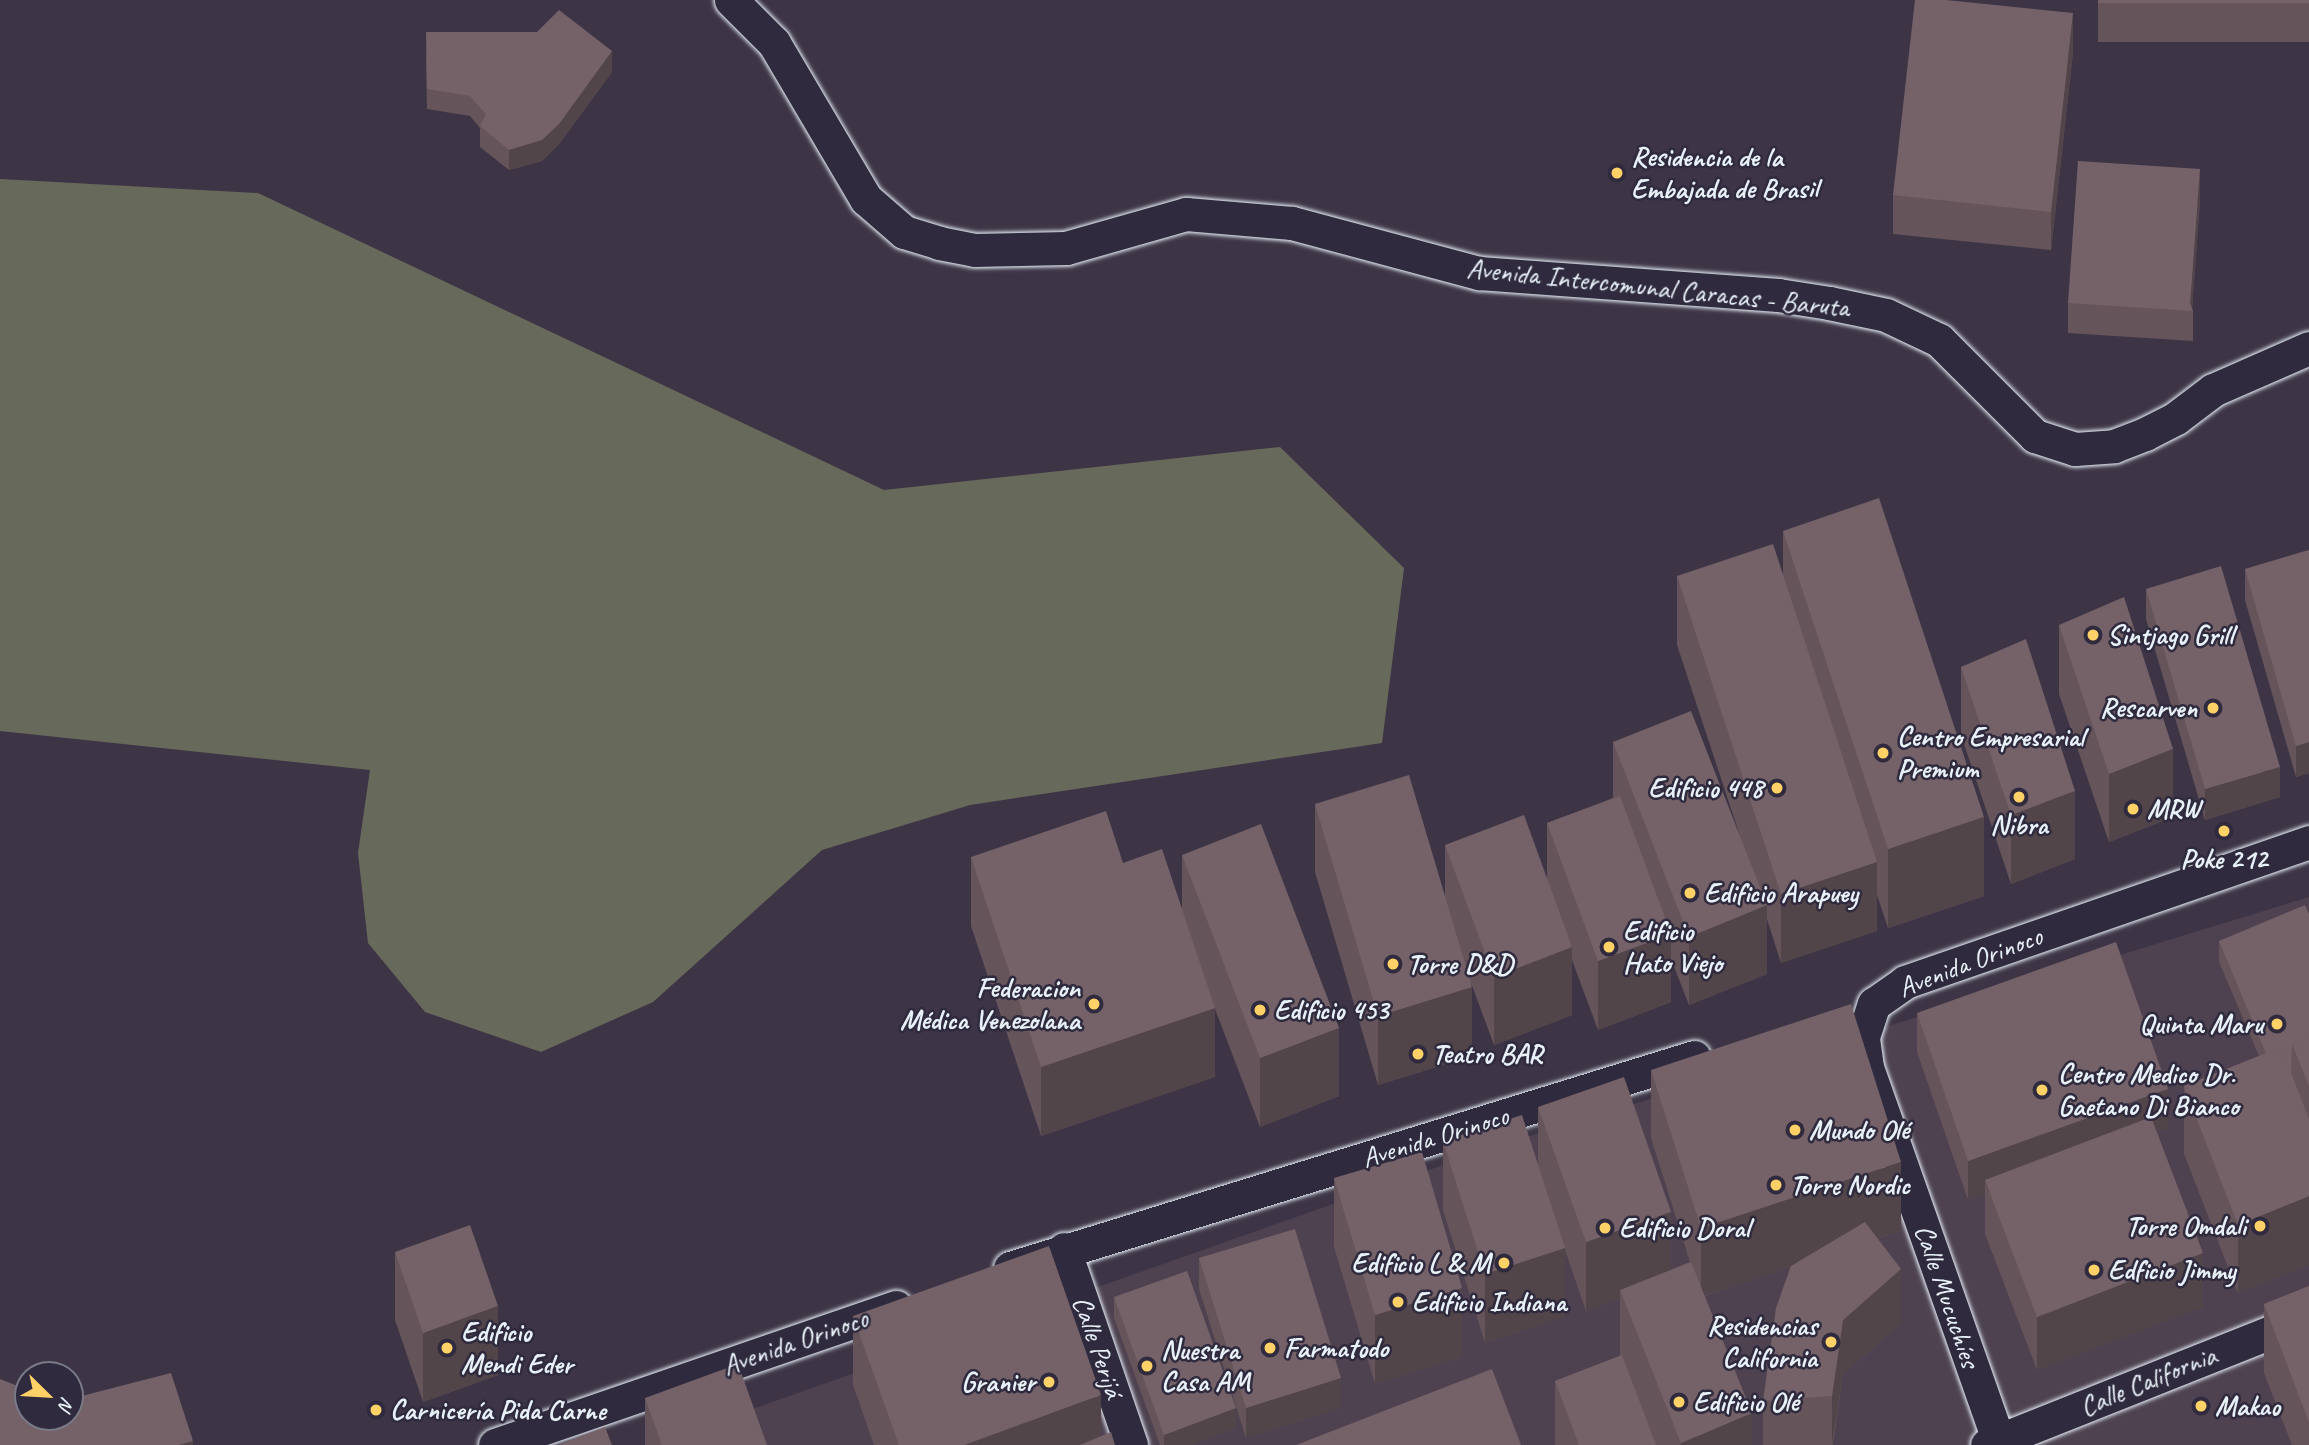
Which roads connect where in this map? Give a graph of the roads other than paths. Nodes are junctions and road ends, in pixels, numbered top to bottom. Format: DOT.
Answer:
graph roads {
  1 [pos="731,0"];
  2 [pos="2309,348"];
  3 [pos="2309,842"];
  4 [pos="1829,1041"];
  5 [pos="1722,1049"];
  6 [pos="1867,1067"];
  7 [pos="1064,1249"];
  8 [pos="974,1280"];
  9 [pos="922,1298"];
  10 [pos="2309,1317"];
  11 [pos="1995,1444"];
  12 [pos="495,1445"];
  13 [pos="1131,1445"];
  1 -- 2 [label="street, Avenida Intercomunal Caracas - Baruta"];
  3 -- 6 [label="street, Avenida Orinoco"];
  4 -- 6 [label="street"];
  5 -- 7 [label="street, Avenida Orinoco"];
  6 -- 11 [label="street, Calle Mucuchíes"];
  7 -- 8 [label="street, Avenida Orinoco"];
  7 -- 13 [label="street, Calle Perijá"];
  9 -- 12 [label="street, Avenida Orinoco"];
  10 -- 11 [label="street, Calle California"];
}
